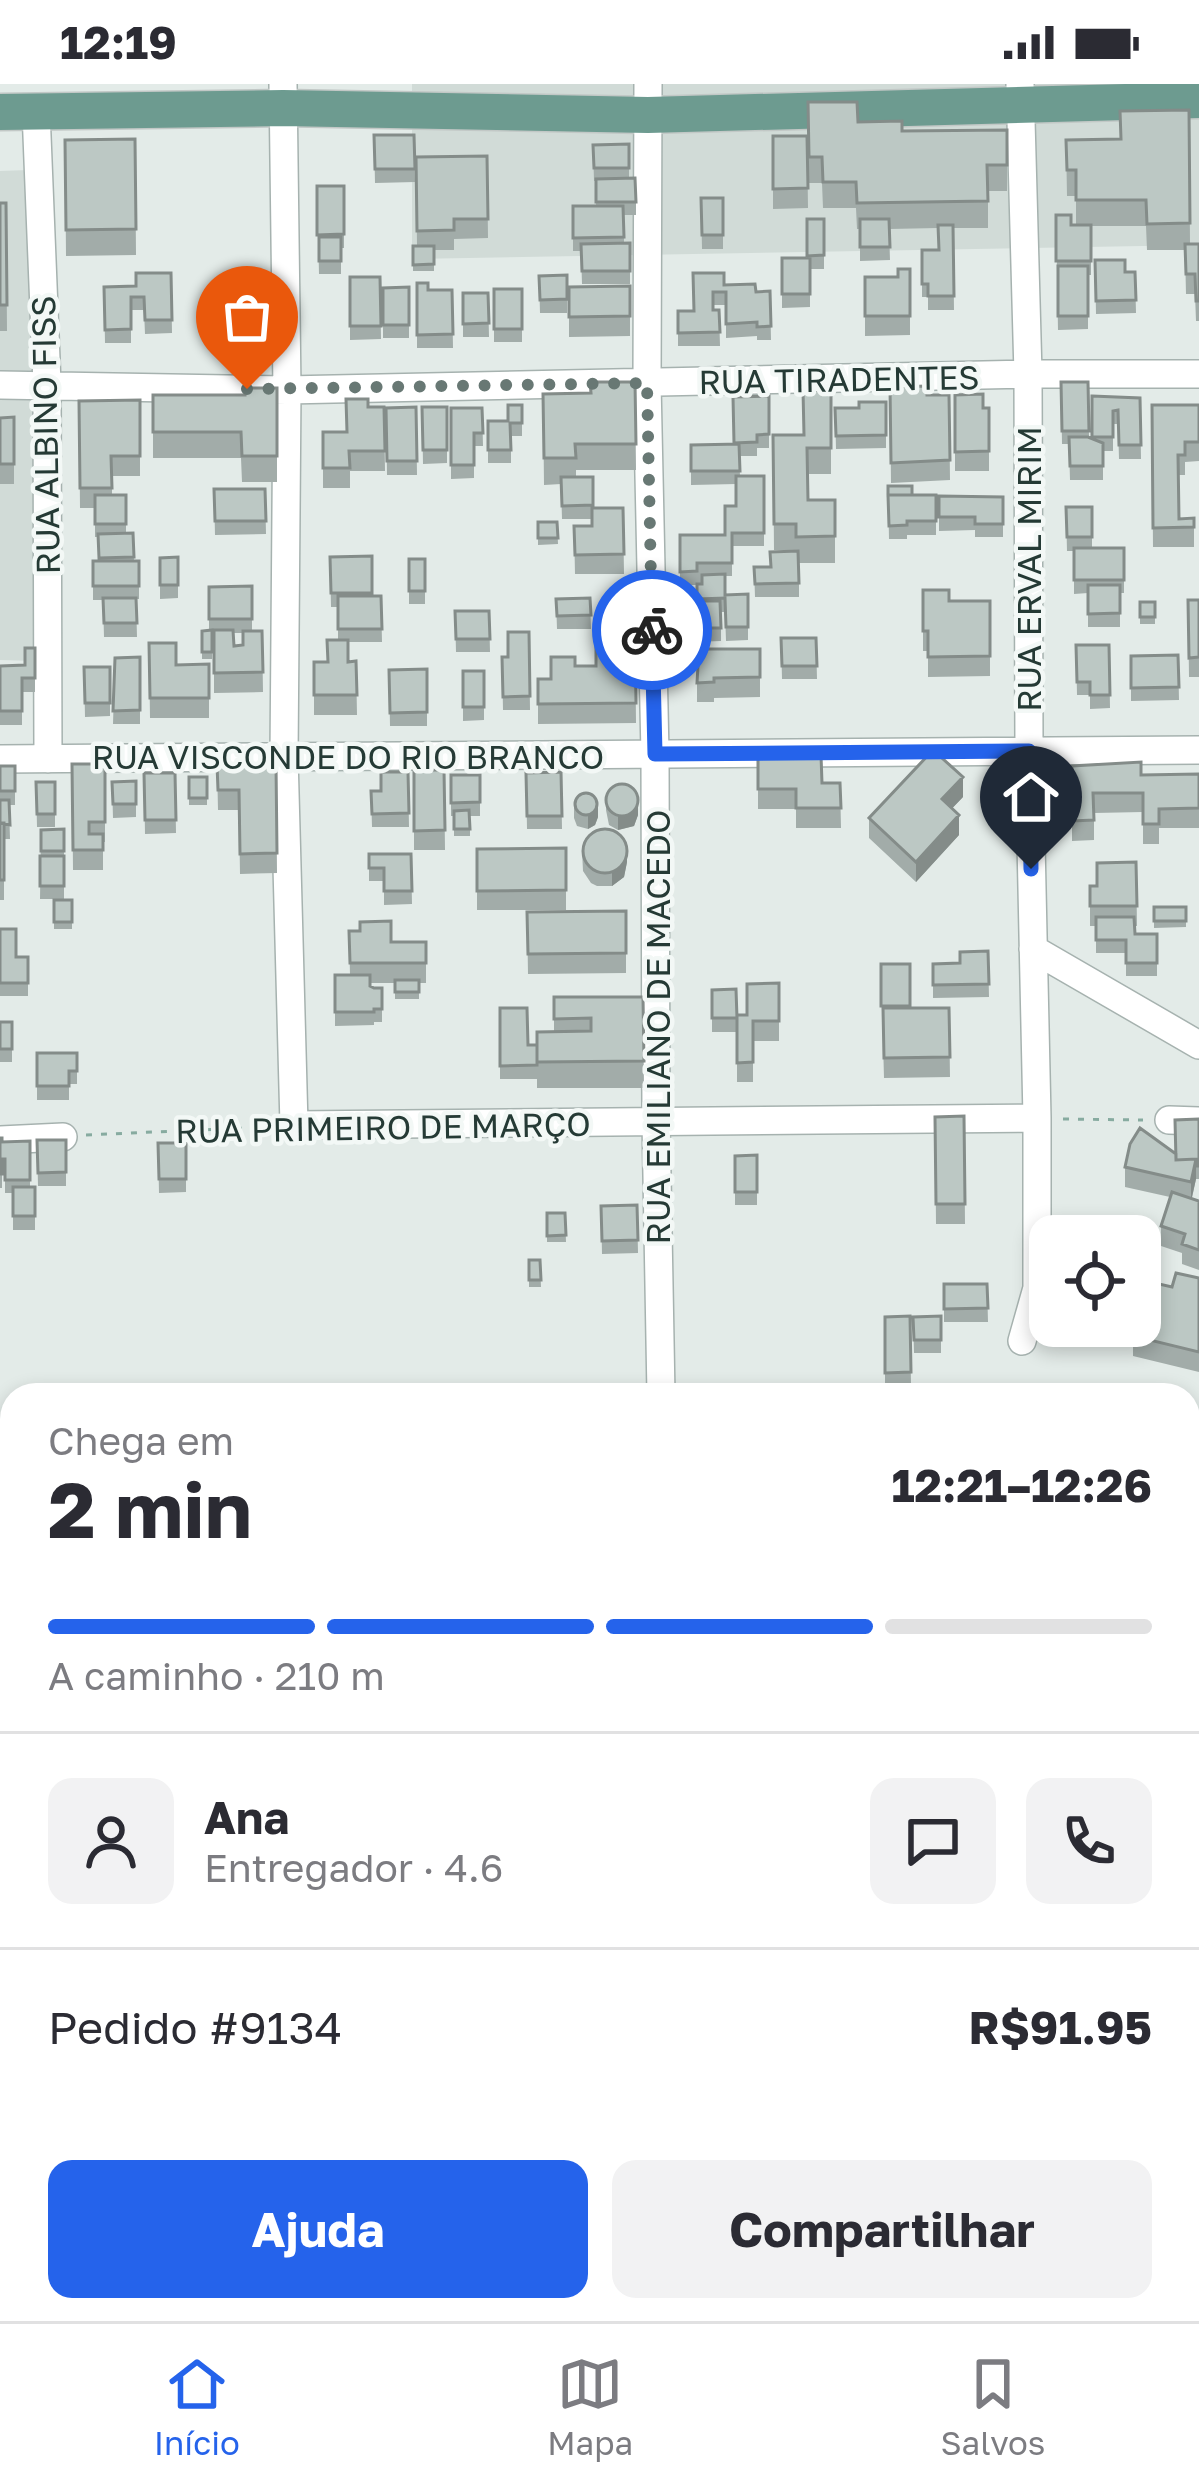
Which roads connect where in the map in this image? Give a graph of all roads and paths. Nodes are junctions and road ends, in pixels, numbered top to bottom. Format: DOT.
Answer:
graph roads {
  1 [pos="1020,95"];
  2 [pos="283,96"];
  3 [pos="648,100"];
  4 [pos="1199,100"];
  5 [pos="18,112"];
  6 [pos="1028,374"];
  7 [pos="1199,374"];
  8 [pos="647,383"];
  9 [pos="0,385"];
  10 [pos="47,385"];
  11 [pos="287,390"];
  12 [pos="1199,750"];
  13 [pos="1029,751"];
  14 [pos="655,754"];
  15 [pos="284,756"];
  16 [pos="0,759"];
  17 [pos="48,759"];
  18 [pos="1033,949"];
  19 [pos="1199,1045"];
  20 [pos="1036,1118"];
  21 [pos="1169,1120"];
  22 [pos="656,1121"];
  23 [pos="1199,1121"];
  24 [pos="294,1125"];
  25 [pos="63,1137"];
  26 [pos="0,1140"];
  27 [pos="1022,1341"];
  28 [pos="662,1383"];
  1 -- 3 [label="main road"];
  1 -- 4 [label="main road"];
  1 -- 6 [label="street, RUA ERVAL MIRIM"];
  2 -- 3 [label="main road"];
  2 -- 5 [label="main road"];
  2 -- 11 [label="street"];
  3 -- 8 [label="street, RUA EMILIANO DE MACEDO"];
  5 -- 10 [label="street, RUA ALBINO FISS"];
  6 -- 7 [label="street, RUA TIRADENTES"];
  6 -- 8 [label="street, RUA TIRADENTES"];
  6 -- 13 [label="street, RUA ERVAL MIRIM"];
  8 -- 11 [label="street, RUA TIRADENTES"];
  8 -- 14 [label="street, RUA EMILIANO DE MACEDO"];
  9 -- 10 [label="street, RUA TIRADENTES"];
  10 -- 11 [label="street, RUA TIRADENTES"];
  10 -- 17 [label="street, RUA ALBINO FISS"];
  11 -- 15 [label="street"];
  12 -- 13 [label="street, RUA VISCONDE DO RIO BRANCO"];
  13 -- 14 [label="street, RUA VISCONDE DO RIO BRANCO"];
  13 -- 18 [label="street, RUA ERVAL MIRIM"];
  14 -- 15 [label="street, RUA VISCONDE DO RIO BRANCO"];
  14 -- 22 [label="street, RUA EMILIANO DE MACEDO"];
  15 -- 17 [label="street, RUA VISCONDE DO RIO BRANCO"];
  15 -- 24 [label="street"];
  16 -- 17 [label="street, RUA VISCONDE DO RIO BRANCO"];
  18 -- 19 [label="street"];
  18 -- 20 [label="street, RUA ERVAL MIRIM"];
  20 -- 21 [label="path"];
  20 -- 22 [label="street, RUA PRIMEIRO DE MARÇO"];
  20 -- 27 [label="street, RUA ERVAL MIRIM"];
  21 -- 23 [label="street"];
  22 -- 24 [label="street, RUA PRIMEIRO DE MARÇO"];
  22 -- 28 [label="street, RUA EMILIANO DE MACEDO"];
  24 -- 25 [label="path, RUA PRIMEIRO DE MARÇO"];
  25 -- 26 [label="street"];
}
